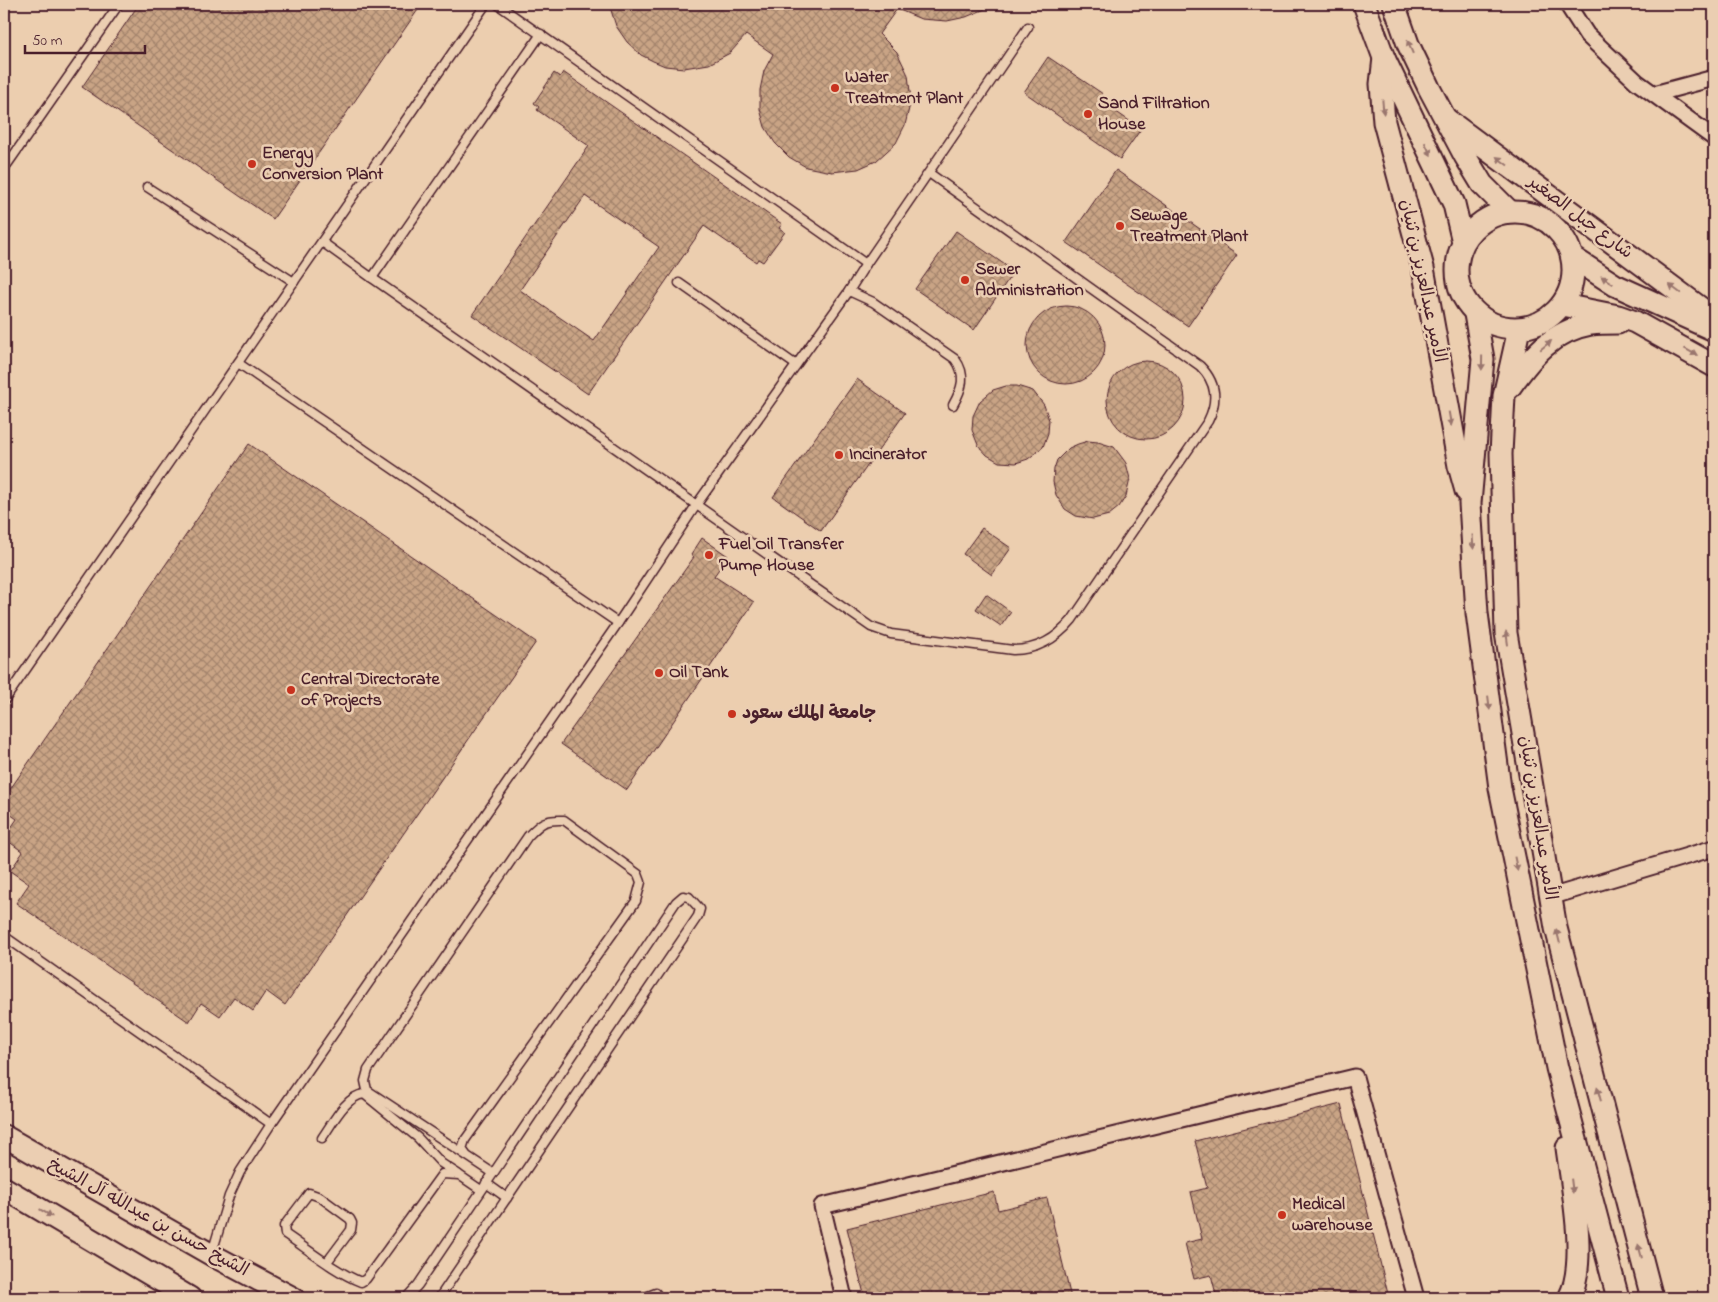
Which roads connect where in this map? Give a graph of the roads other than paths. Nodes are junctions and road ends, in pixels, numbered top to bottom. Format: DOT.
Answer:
graph roads {
  1 [pos="119,4"];
  2 [pos="486,4"];
  3 [pos="497,4"];
  4 [pos="1364,4"];
  5 [pos="1394,4"];
  6 [pos="1567,4"];
  7 [pos="1028,28"];
  8 [pos="541,34"];
  9 [pos="1384,58"];
  10 [pos="1714,78"];
  11 [pos="1654,94"];
  12 [pos="1446,119"];
  13 [pos="1714,138"];
  14 [pos="4,169"];
  15 [pos="929,173"];
  16 [pos="147,187"];
  17 [pos="1509,211"];
  18 [pos="322,242"];
  19 [pos="1463,242"];
  20 [pos="1572,258"];
  21 [pos="866,264"];
  22 [pos="372,278"];
  23 [pos="294,282"];
  24 [pos="680,283"];
  25 [pos="849,290"];
  26 [pos="1562,304"];
  27 [pos="1476,314"];
  28 [pos="1714,318"];
  29 [pos="1635,322"];
  30 [pos="1520,329"];
  31 [pos="1714,330"];
  32 [pos="238,363"];
  33 [pos="796,365"];
  34 [pos="1714,366"];
  35 [pos="1504,396"];
  36 [pos="953,405"];
  37 [pos="1470,503"];
  38 [pos="696,504"];
  39 [pos="618,623"];
  40 [pos="4,701"];
  41 [pos="1714,848"];
  42 [pos="1550,897"];
  43 [pos="4,936"];
  44 [pos="1557,1068"];
  45 [pos="271,1124"];
  46 [pos="4,1136"];
  47 [pos="322,1138"];
  48 [pos="467,1156"];
  49 [pos="493,1173"];
  50 [pos="459,1175"];
  51 [pos="486,1183"];
  52 [pos="4,1188"];
  53 [pos="481,1190"];
  54 [pos="507,1198"];
  55 [pos="212,1255"];
  56 [pos="328,1262"];
  57 [pos="656,1293"];
  58 [pos="190,1298"];
  59 [pos="293,1298"];
  60 [pos="406,1298"];
  61 [pos="439,1298"];
  62 [pos="643,1298"];
  63 [pos="844,1298"];
  64 [pos="1416,1298"];
  65 [pos="1569,1298"];
  66 [pos="1618,1298"];
  67 [pos="1652,1298"];
  1 -- 14 [label="lane"];
  2 -- 18 [label="lane"];
  3 -- 8 [label="lane"];
  4 -- 9 [label="street, الأمير عبدالعزيز بن ثنيان"];
  12 -- 5 [label="street, شارع جبل الصغير, one-way"];
  6 -- 11 [label="street"];
  7 -- 15 [label="lane"];
  8 -- 21 [label="lane"];
  8 -- 22 [label="lane"];
  9 -- 19 [label="street, الأمير عبدالعزيز بن ثنيان, one-way"];
  9 -- 37 [label="street, الأمير عبدالعزيز بن ثنيان, one-way"];
  10 -- 11 [label="street"];
  11 -- 13 [label="street"];
  12 -- 17 [label="street, شارع جبل الصغير"];
  28 -- 12 [label="street, شارع جبل الصغير, one-way"];
  15 -- 21 [label="lane"];
  15 -- 38 [label="lane"];
  16 -- 23 [label="lane"];
  17 -- 19 [label="street"];
  17 -- 20 [label="street"];
  18 -- 22 [label="lane"];
  18 -- 23 [label="lane"];
  19 -- 27 [label="street"];
  20 -- 26 [label="street"];
  31 -- 20 [label="street, شارع جبل الصغير, one-way"];
  21 -- 25 [label="lane"];
  22 -- 38 [label="lane"];
  23 -- 32 [label="lane"];
  24 -- 33 [label="lane"];
  25 -- 33 [label="lane"];
  25 -- 36 [label="lane"];
  26 -- 29 [label="street"];
  26 -- 30 [label="street"];
  27 -- 30 [label="street"];
  27 -- 37 [label="street, الأمير عبدالعزيز بن ثنيان, one-way"];
  29 -- 34 [label="street, one-way"];
  35 -- 29 [label="street, one-way"];
  30 -- 35 [label="street, الأمير عبدالعزيز بن ثنيان"];
  32 -- 39 [label="lane"];
  32 -- 40 [label="lane"];
  33 -- 38 [label="lane"];
  42 -- 35 [label="street, الأمير عبدالعزيز بن ثنيان, one-way"];
  37 -- 44 [label="street, الأمير عبدالعزيز بن ثنيان, one-way"];
  38 -- 39 [label="lane"];
  39 -- 45 [label="lane"];
  41 -- 42 [label="street"];
  67 -- 42 [label="street, الأمير عبدالعزيز بن ثنيان, one-way"];
  43 -- 45 [label="lane"];
  44 -- 65 [label="street, one-way"];
  44 -- 66 [label="street, الأمير عبدالعزيز بن ثنيان"];
  45 -- 55 [label="lane"];
  46 -- 55 [label="street, الشيخ حسن بن عبدالله آل الشيخ"];
  47 -- 50 [label="lane"];
  48 -- 48 [label="lane"];
  48 -- 49 [label="lane"];
  49 -- 51 [label="lane"];
  49 -- 54 [label="lane"];
  50 -- 53 [label="lane"];
  50 -- 56 [label="lane"];
  51 -- 53 [label="lane"];
  51 -- 54 [label="lane"];
  52 -- 58 [label="street, one-way"];
  53 -- 60 [label="lane"];
  54 -- 61 [label="lane"];
  55 -- 59 [label="street, الشيخ حسن بن عبدالله آل الشيخ"];
  56 -- 56 [label="lane"];
  57 -- 62 [label="lane"];
  63 -- 64 [label="street"];
}
